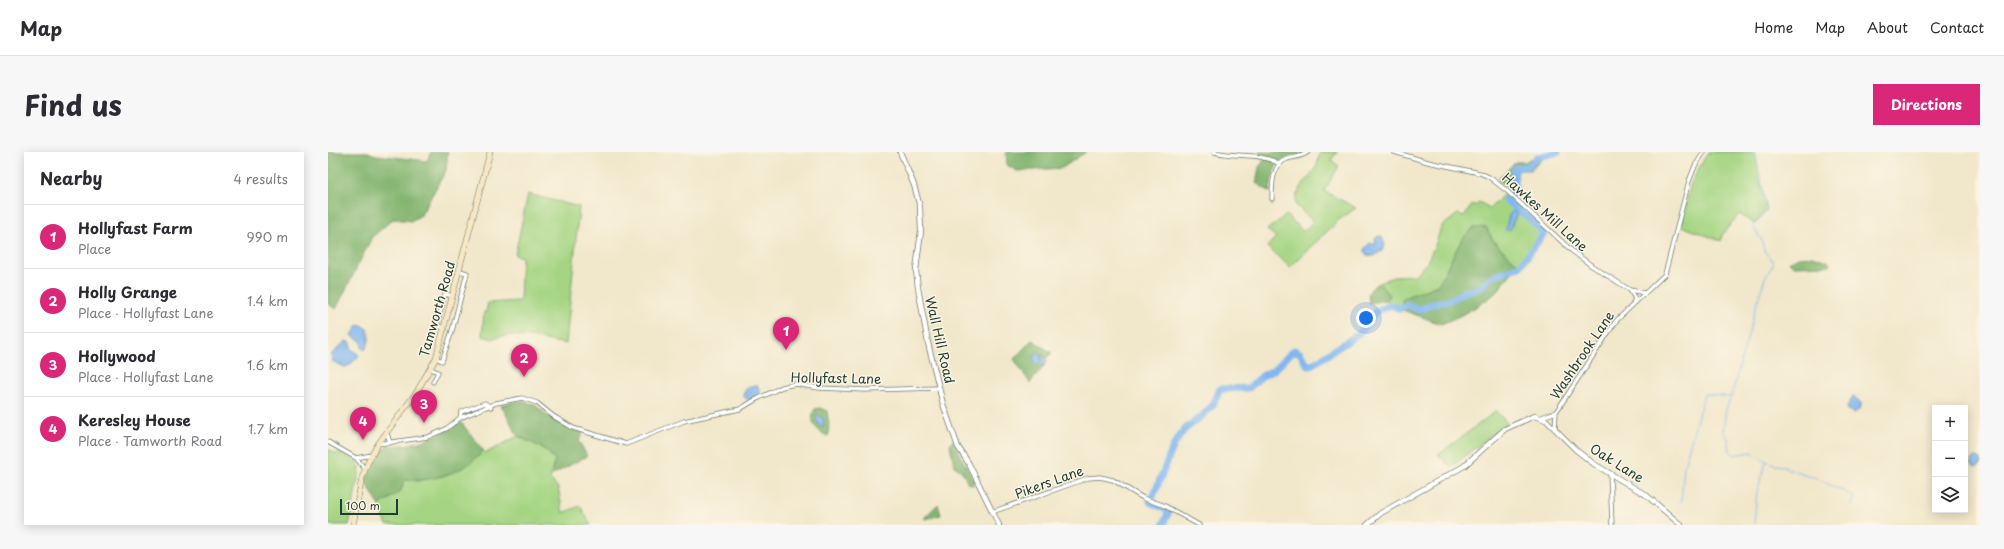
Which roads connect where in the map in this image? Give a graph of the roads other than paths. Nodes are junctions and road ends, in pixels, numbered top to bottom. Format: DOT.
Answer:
graph roads {
  1 [pos="490,152"];
  2 [pos="900,152"];
  3 [pos="1214,152"];
  4 [pos="1308,152"];
  5 [pos="1394,152"];
  6 [pos="1704,152"];
  7 [pos="1280,164"];
  8 [pos="1272,199"];
  9 [pos="460,271"];
  10 [pos="1630,290"];
  11 [pos="1645,293"];
  12 [pos="453,296"];
  13 [pos="1633,303"];
  14 [pos="445,329"];
  15 [pos="436,358"];
  16 [pos="431,369"];
  17 [pos="433,382"];
  18 [pos="940,388"];
  19 [pos="1556,412"];
  20 [pos="1542,418"];
  21 [pos="1555,428"];
  22 [pos="387,432"];
  23 [pos="328,442"];
  24 [pos="390,443"];
  25 [pos="378,444"];
  26 [pos="372,455"];
  27 [pos="356,458"];
  28 [pos="365,468"];
  29 [pos="1610,474"];
  30 [pos="992,512"];
  31 [pos="353,525"];
  32 [pos="999,525"];
  33 [pos="1199,525"];
  34 [pos="1367,525"];
  35 [pos="1612,525"];
  36 [pos="1681,525"];
  1 -- 9 [label="main road, Tamworth Road"];
  2 -- 18 [label="street, Wall Hill Road"];
  3 -- 7 [label="street"];
  4 -- 7 [label="street"];
  5 -- 10 [label="street, Hawkes Mill Lane"];
  6 -- 11 [label="street, Washbrook Lane"];
  7 -- 8 [label="street"];
  9 -- 12 [label="main road, Tamworth Road"];
  9 -- 15 [label="street"];
  10 -- 11 [label="street, Hawkes Mill Lane"];
  10 -- 13 [label="street"];
  11 -- 13 [label="street, Washbrook Lane"];
  12 -- 14 [label="main road, Tamworth Road"];
  12 -- 14 [label="street"];
  13 -- 19 [label="street, Washbrook Lane"];
  14 -- 15 [label="main road, Tamworth Road"];
  15 -- 16 [label="main road, Tamworth Road"];
  16 -- 17 [label="street"];
  16 -- 22 [label="main road, Tamworth Road"];
  18 -- 24 [label="street, Hollyfast Lane"];
  18 -- 30 [label="street, Wall Hill Road"];
  19 -- 20 [label="street, Washbrook Lane"];
  19 -- 21 [label="street"];
  20 -- 21 [label="street, Oak Lane"];
  20 -- 34 [label="street"];
  21 -- 29 [label="street, Oak Lane"];
  22 -- 24 [label="street"];
  22 -- 25 [label="main road, Tamworth Road"];
  23 -- 27 [label="street"];
  24 -- 25 [label="street, Hollyfast Lane"];
  25 -- 26 [label="main road, Tamworth Road"];
  26 -- 27 [label="street"];
  26 -- 28 [label="main road, Tamworth Road"];
  27 -- 28 [label="street"];
  28 -- 31 [label="main road, Tamworth Road"];
  29 -- 35 [label="street"];
  29 -- 36 [label="street, Oak Lane"];
  30 -- 32 [label="street, Wall Hill Road"];
  30 -- 33 [label="street, Pikers Lane"];
}
